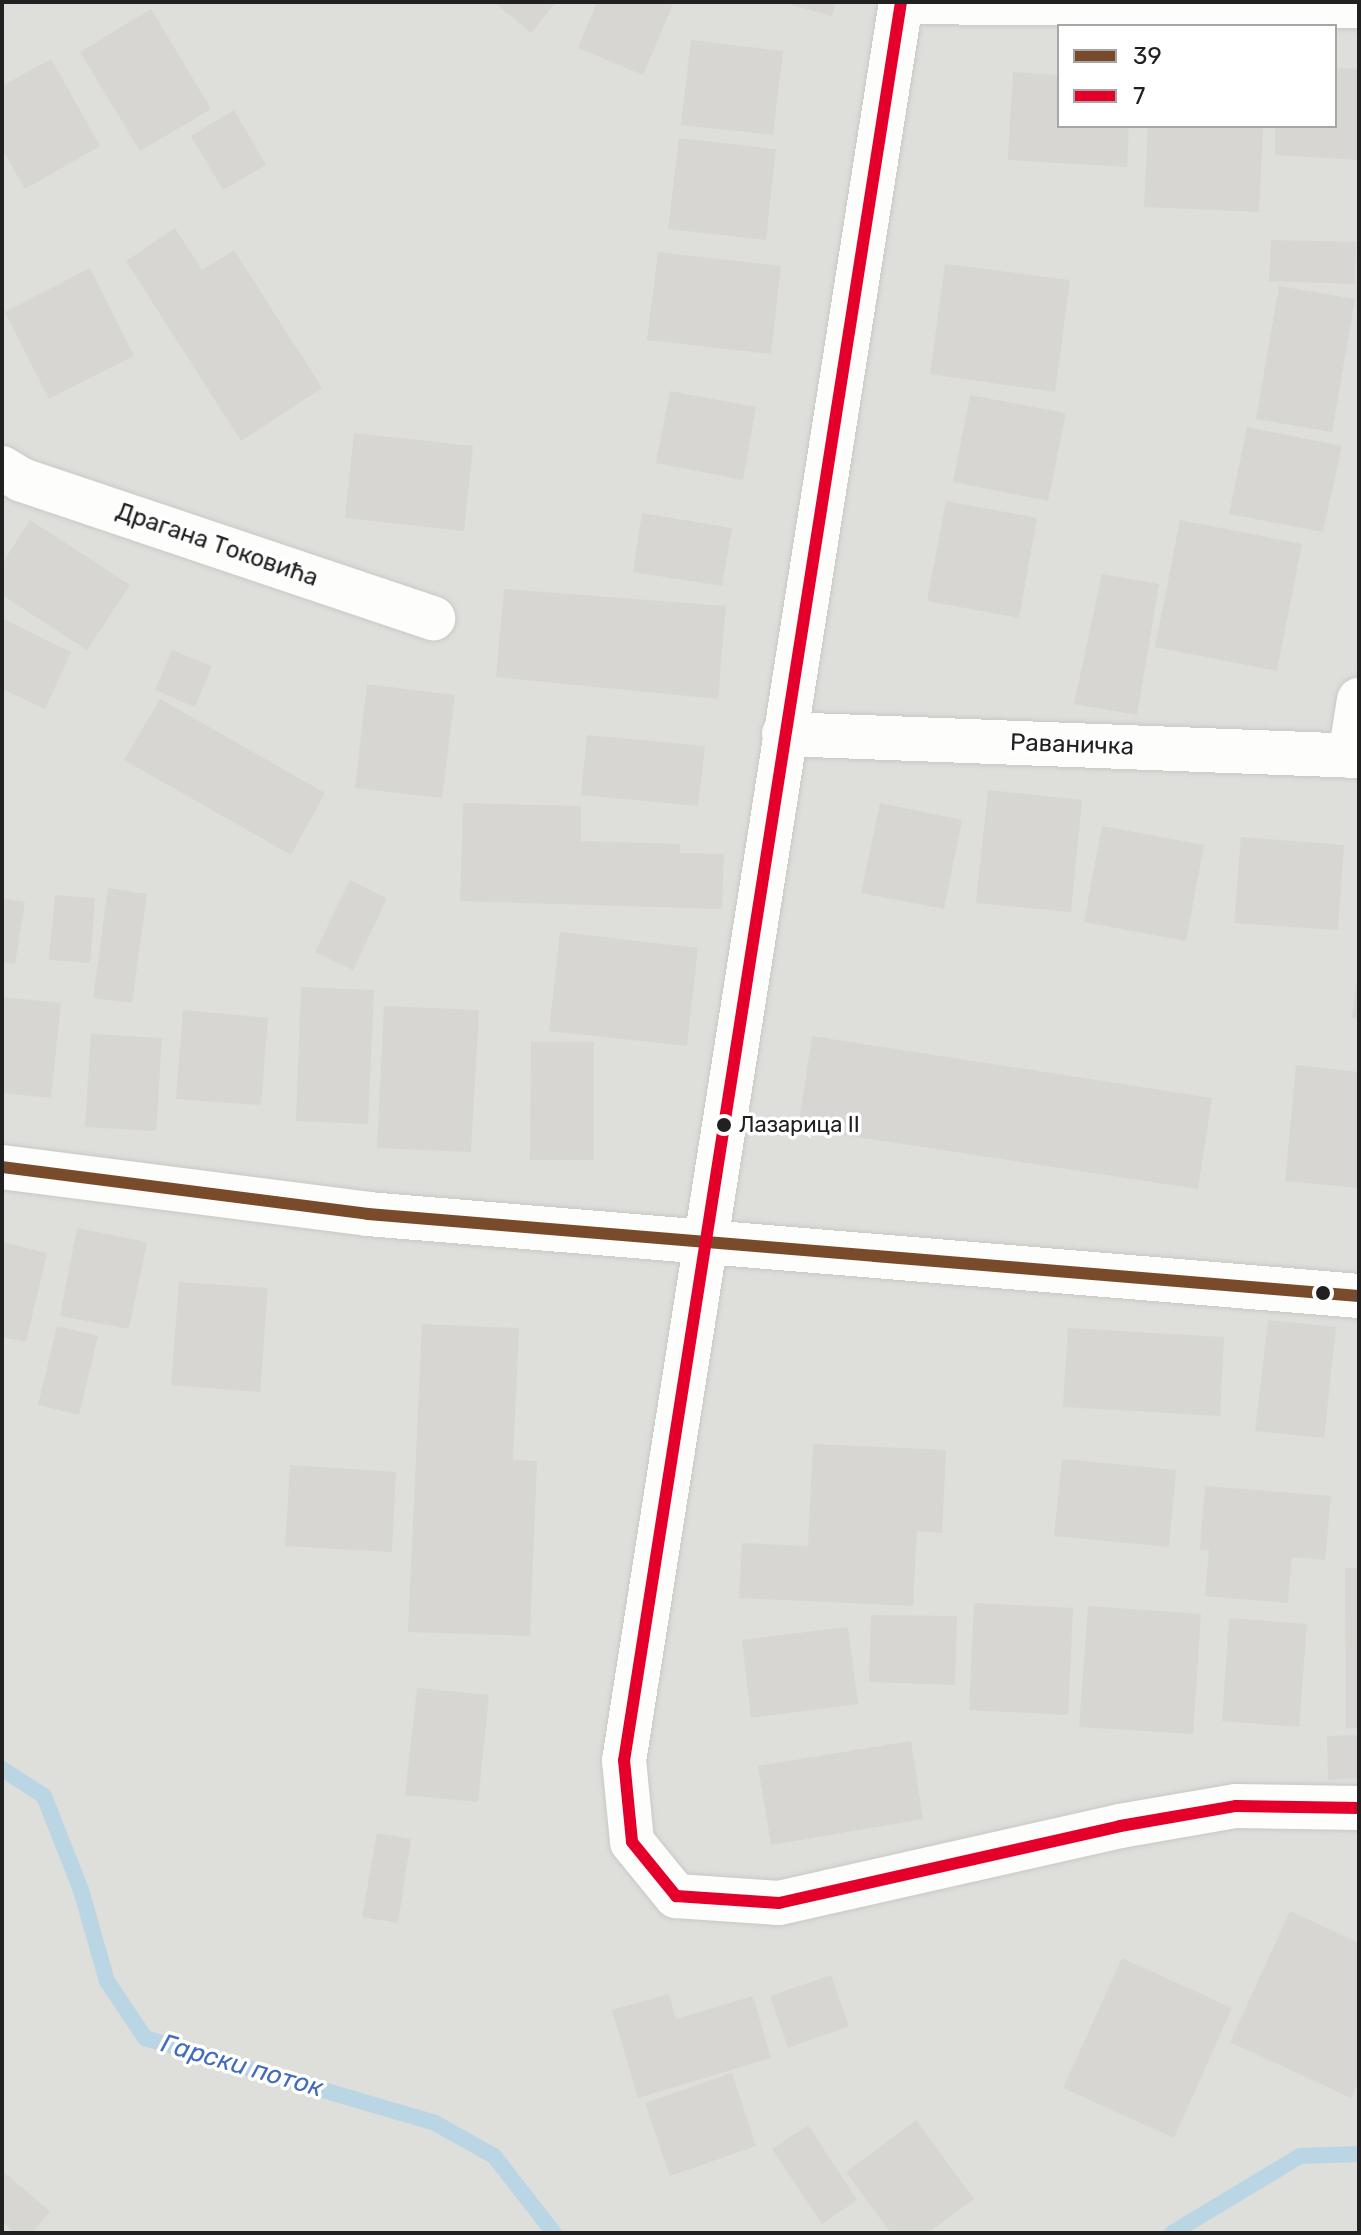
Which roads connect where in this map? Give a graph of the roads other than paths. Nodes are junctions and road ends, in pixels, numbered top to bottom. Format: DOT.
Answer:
graph roads {
  1 [pos="901,2"];
  2 [pos="1359,6"];
  3 [pos="2,468"];
  4 [pos="433,618"];
  5 [pos="1359,700"];
  6 [pos="784,734"];
  7 [pos="1354,756"];
  8 [pos="2,1167"];
  9 [pos="705,1240"];
  10 [pos="1359,1296"];
  11 [pos="1359,1808"];
  1 -- 2 [label="street"];
  1 -- 6 [label="street"];
  3 -- 4 [label="street, Драгана Токовића"];
  5 -- 7 [label="street"];
  6 -- 7 [label="street, Раваничка"];
  6 -- 9 [label="street"];
  8 -- 9 [label="street"];
  9 -- 10 [label="street"];
  9 -- 11 [label="street"];
}
